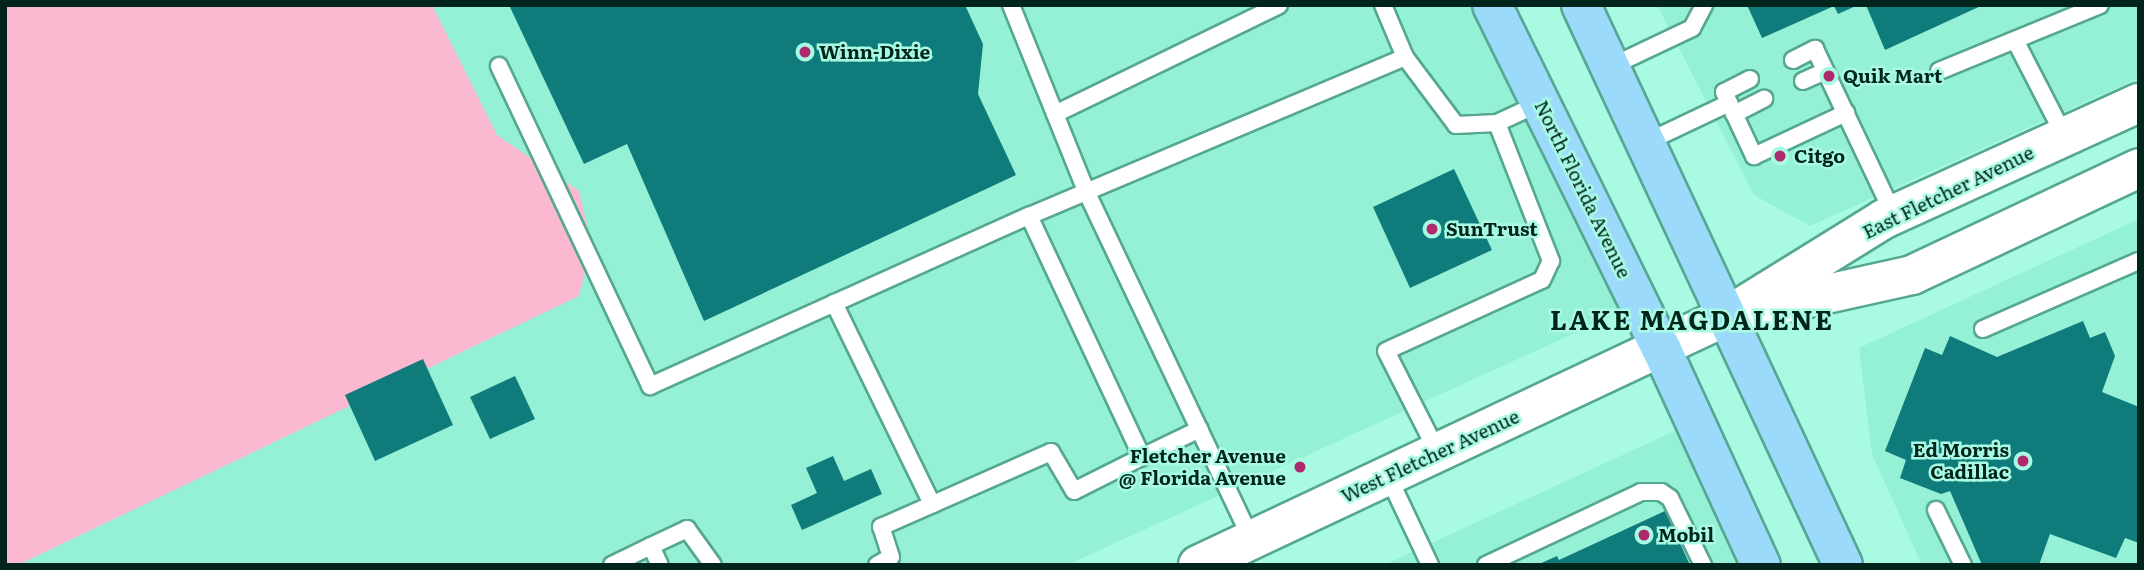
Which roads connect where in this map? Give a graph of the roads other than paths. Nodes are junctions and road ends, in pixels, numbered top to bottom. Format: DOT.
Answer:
graph roads {
  1 [pos="1011,5"];
  2 [pos="1279,5"];
  3 [pos="1383,5"];
  4 [pos="1492,5"];
  5 [pos="1581,5"];
  6 [pos="1704,5"];
  7 [pos="2100,5"];
  8 [pos="2016,42"];
  9 [pos="1405,57"];
  10 [pos="1793,60"];
  11 [pos="499,66"];
  12 [pos="1610,67"];
  13 [pos="1825,71"];
  14 [pos="1939,71"];
  15 [pos="1750,79"];
  16 [pos="1803,81"];
  17 [pos="1763,99"];
  18 [pos="1540,103"];
  19 [pos="2139,103"];
  20 [pos="1731,109"];
  21 [pos="1846,113"];
  22 [pos="1055,114"];
  23 [pos="1497,123"];
  24 [pos="2064,137"];
  25 [pos="1647,142"];
  26 [pos="2139,169"];
  27 [pos="1087,193"];
  28 [pos="1894,215"];
  29 [pos="1029,216"];
  30 [pos="2139,261"];
  31 [pos="834,303"];
  32 [pos="1729,316"];
  33 [pos="1983,329"];
  34 [pos="1661,348"];
  35 [pos="1200,429"];
  36 [pos="1438,453"];
  37 [pos="1142,457"];
  38 [pos="1388,476"];
  39 [pos="932,505"];
  40 [pos="1936,510"];
  41 [pos="1252,540"];
  42 [pos="651,546"];
  43 [pos="888,562"];
  44 [pos="612,565"];
  45 [pos="660,565"];
  46 [pos="713,565"];
  47 [pos="1198,565"];
  48 [pos="1430,565"];
  49 [pos="1486,565"];
  50 [pos="1703,565"];
  51 [pos="1761,565"];
  52 [pos="1843,565"];
  53 [pos="1963,565"];
  1 -- 22 [label="lane"];
  2 -- 22 [label="lane"];
  3 -- 9 [label="lane"];
  4 -- 18 [label="main road, North Florida Avenue"];
  5 -- 12 [label="main road"];
  6 -- 12 [label="lane"];
  7 -- 8 [label="lane"];
  8 -- 14 [label="lane"];
  8 -- 24 [label="lane"];
  9 -- 23 [label="lane"];
  9 -- 27 [label="lane"];
  10 -- 13 [label="lane"];
  11 -- 31 [label="lane"];
  12 -- 25 [label="main road"];
  13 -- 16 [label="lane"];
  13 -- 21 [label="lane"];
  15 -- 20 [label="lane"];
  17 -- 20 [label="lane"];
  18 -- 23 [label="lane"];
  18 -- 34 [label="main road, North Florida Avenue"];
  19 -- 24 [label="main road, East Fletcher Avenue"];
  20 -- 21 [label="lane"];
  20 -- 25 [label="lane"];
  21 -- 28 [label="lane"];
  22 -- 27 [label="lane"];
  23 -- 36 [label="lane"];
  24 -- 28 [label="main road, East Fletcher Avenue"];
  25 -- 32 [label="main road"];
  26 -- 32 [label="main road, East Fletcher Avenue"];
  27 -- 29 [label="lane"];
  27 -- 35 [label="lane"];
  28 -- 32 [label="main road, East Fletcher Avenue"];
  29 -- 31 [label="lane"];
  29 -- 37 [label="lane"];
  30 -- 33 [label="lane"];
  31 -- 39 [label="lane"];
  32 -- 34 [label="main road, East Fletcher Avenue"];
  32 -- 52 [label="main road"];
  34 -- 36 [label="main road, West Fletcher Avenue"];
  34 -- 51 [label="main road, North Florida Avenue"];
  35 -- 37 [label="lane"];
  35 -- 41 [label="lane"];
  36 -- 38 [label="main road, West Fletcher Avenue"];
  37 -- 39 [label="lane"];
  38 -- 41 [label="main road, West Fletcher Avenue"];
  38 -- 48 [label="lane"];
  39 -- 43 [label="lane"];
  40 -- 53 [label="lane"];
  41 -- 47 [label="main road, West Fletcher Avenue"];
  42 -- 44 [label="lane"];
  42 -- 45 [label="lane"];
  42 -- 46 [label="lane"];
  49 -- 50 [label="lane"];
}
